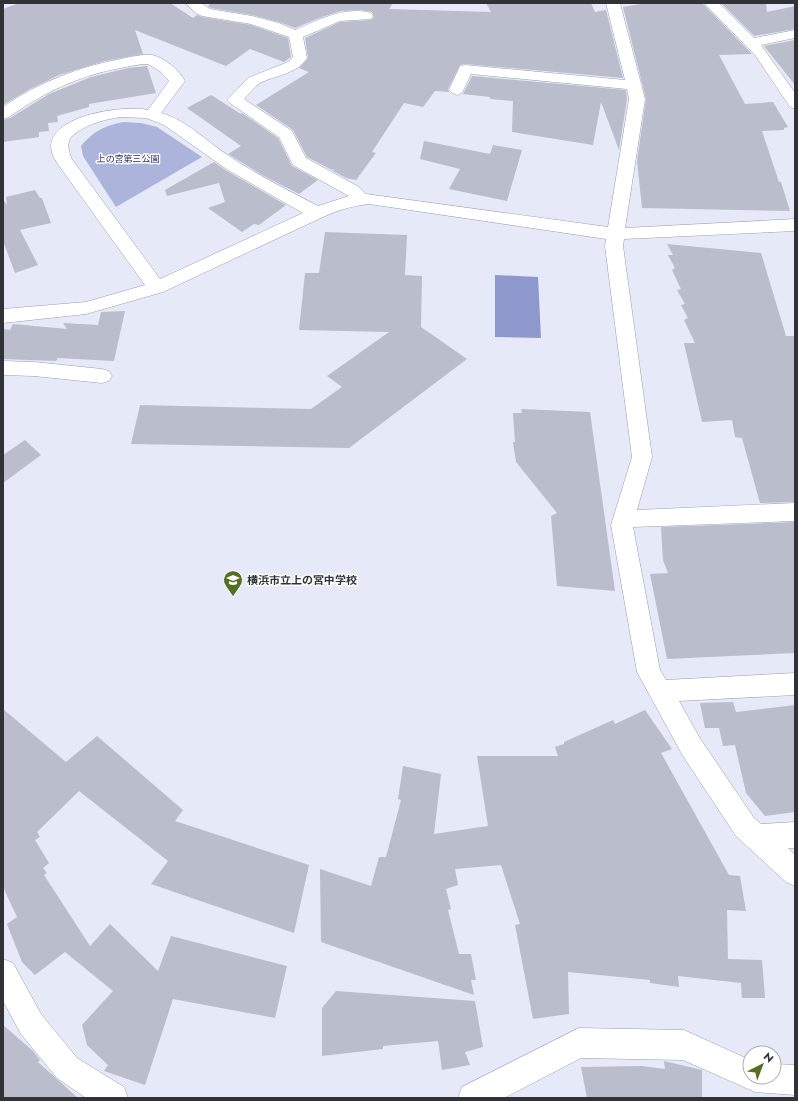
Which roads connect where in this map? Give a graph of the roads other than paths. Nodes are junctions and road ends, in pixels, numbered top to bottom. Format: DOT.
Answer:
graph roads {
  1 [pos="192,3"];
  2 [pos="613,3"];
  3 [pos="711,3"];
  4 [pos="366,16"];
  5 [pos="795,34"];
  6 [pos="295,35"];
  7 [pos="751,43"];
  8 [pos="633,85"];
  9 [pos="457,90"];
  10 [pos="795,104"];
  11 [pos="3,114"];
  12 [pos="152,115"];
  13 [pos="362,199"];
  14 [pos="317,213"];
  15 [pos="795,225"];
  16 [pos="615,234"];
  17 [pos="157,288"];
  18 [pos="3,316"];
  19 [pos="3,368"];
  20 [pos="102,376"];
  21 [pos="795,512"];
  22 [pos="624,519"];
  23 [pos="795,684"];
  24 [pos="661,692"];
  25 [pos="795,835"];
  26 [pos="756,837"];
  27 [pos="795,873"];
  28 [pos="3,973"];
  29 [pos="742,1071"];
  30 [pos="782,1079"];
  31 [pos="795,1080"];
  32 [pos="113,1098"];
  33 [pos="473,1098"];
  1 -- 6 [label="street"];
  2 -- 8 [label="street"];
  3 -- 7 [label="street"];
  4 -- 6 [label="street"];
  5 -- 7 [label="street"];
  6 -- 13 [label="street"];
  7 -- 10 [label="street"];
  8 -- 9 [label="street"];
  8 -- 16 [label="street"];
  11 -- 12 [label="street"];
  12 -- 14 [label="street"];
  12 -- 17 [label="street"];
  13 -- 14 [label="street"];
  13 -- 16 [label="street"];
  14 -- 17 [label="street"];
  15 -- 16 [label="street"];
  16 -- 22 [label="street"];
  17 -- 18 [label="street"];
  19 -- 20 [label="street"];
  21 -- 22 [label="street"];
  22 -- 24 [label="street"];
  23 -- 24 [label="street"];
  24 -- 26 [label="street"];
  25 -- 26 [label="street"];
  26 -- 27 [label="street"];
  28 -- 32 [label="street"];
  29 -- 33 [label="street"];
  30 -- 31 [label="street"];
}
